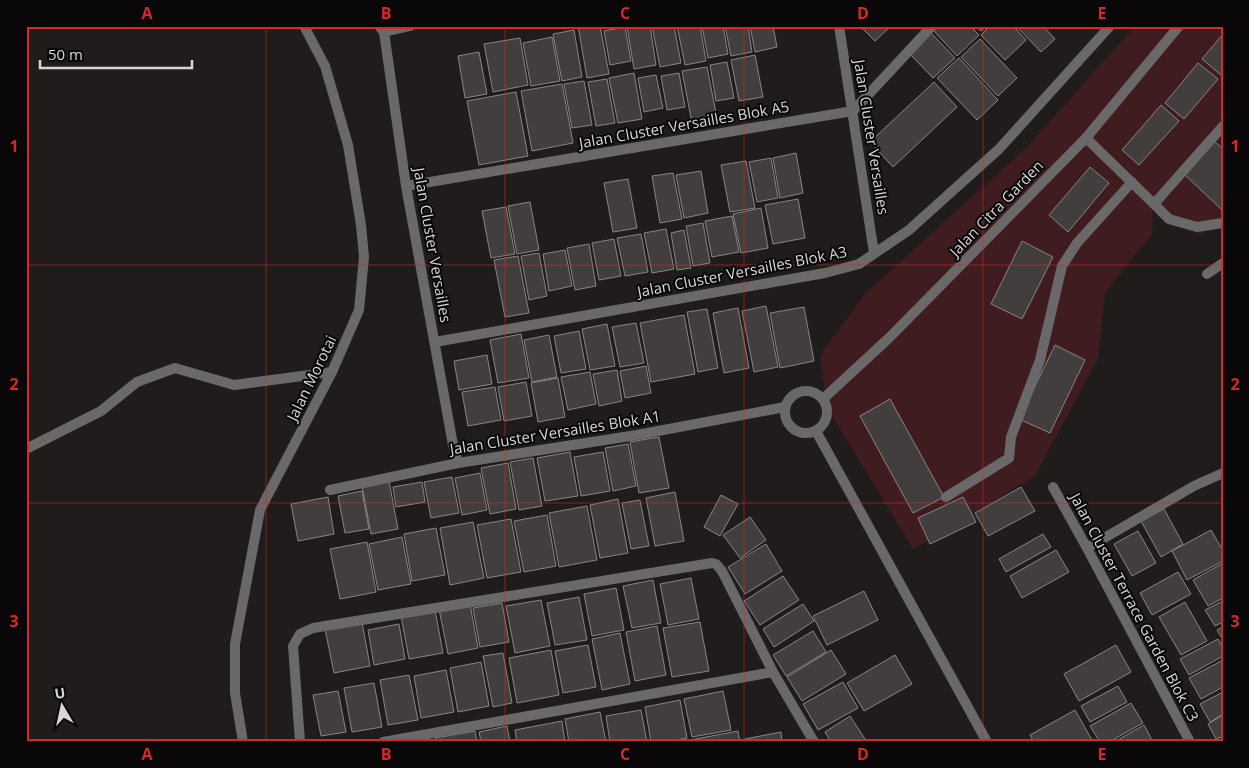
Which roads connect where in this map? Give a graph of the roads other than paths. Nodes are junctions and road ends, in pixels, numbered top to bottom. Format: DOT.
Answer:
graph roads {
  1 [pos="304,26"];
  2 [pos="410,26"];
  3 [pos="839,26"];
  4 [pos="932,26"];
  5 [pos="1110,26"];
  6 [pos="1179,26"];
  7 [pos="382,29"];
  8 [pos="853,111"];
  9 [pos="1223,126"];
  10 [pos="1086,138"];
  11 [pos="1132,182"];
  12 [pos="406,186"];
  13 [pos="1154,204"];
  14 [pos="1223,223"];
  15 [pos="874,252"];
  16 [pos="1223,263"];
  17 [pos="1207,274"];
  18 [pos="436,342"];
  19 [pos="332,372"];
  20 [pos="823,399"];
  21 [pos="785,407"];
  22 [pos="816,431"];
  23 [pos="26,449"];
  24 [pos="458,463"];
  25 [pos="1223,473"];
  26 [pos="1053,487"];
  27 [pos="330,490"];
  28 [pos="946,496"];
  29 [pos="1088,548"];
  30 [pos="773,672"];
  31 [pos="243,742"];
  32 [pos="300,742"];
  33 [pos="383,742"];
  34 [pos="814,742"];
  35 [pos="987,742"];
  36 [pos="1190,742"];
  1 -- 19 [label="street, Jalan Morotai"];
  2 -- 7 [label="street, Jalan Cluster Versailles"];
  3 -- 8 [label="street, Jalan Cluster Versailles"];
  4 -- 8 [label="street"];
  5 -- 15 [label="street, Jalan Cluster Versailles Blok A3"];
  6 -- 10 [label="street, Jalan Citra Garden"];
  7 -- 12 [label="street, Jalan Cluster Versailles"];
  8 -- 12 [label="street, Jalan Cluster Versailles Blok A5"];
  8 -- 15 [label="street, Jalan Cluster Versailles"];
  9 -- 13 [label="street"];
  10 -- 11 [label="street"];
  10 -- 20 [label="street, Jalan Citra Garden"];
  11 -- 13 [label="street"];
  11 -- 28 [label="street"];
  12 -- 18 [label="street, Jalan Cluster Versailles"];
  13 -- 14 [label="street"];
  15 -- 18 [label="street, Jalan Cluster Versailles Blok A3"];
  16 -- 17 [label="street"];
  18 -- 24 [label="street, Jalan Cluster Versailles"];
  19 -- 23 [label="street"];
  19 -- 31 [label="street, Jalan Morotai"];
  20 -- 21 [label="street"];
  20 -- 22 [label="street"];
  21 -- 22 [label="street"];
  21 -- 24 [label="street, Jalan Cluster Versailles Blok A1"];
  22 -- 35 [label="street"];
  24 -- 27 [label="street, Jalan Cluster Versailles Blok A1"];
  25 -- 29 [label="street"];
  26 -- 29 [label="street, Jalan Cluster Terrace Garden Blok C3"];
  29 -- 36 [label="street, Jalan Cluster Terrace Garden Blok C3"];
  30 -- 32 [label="street"];
  30 -- 33 [label="street"];
  30 -- 34 [label="street"];
}
